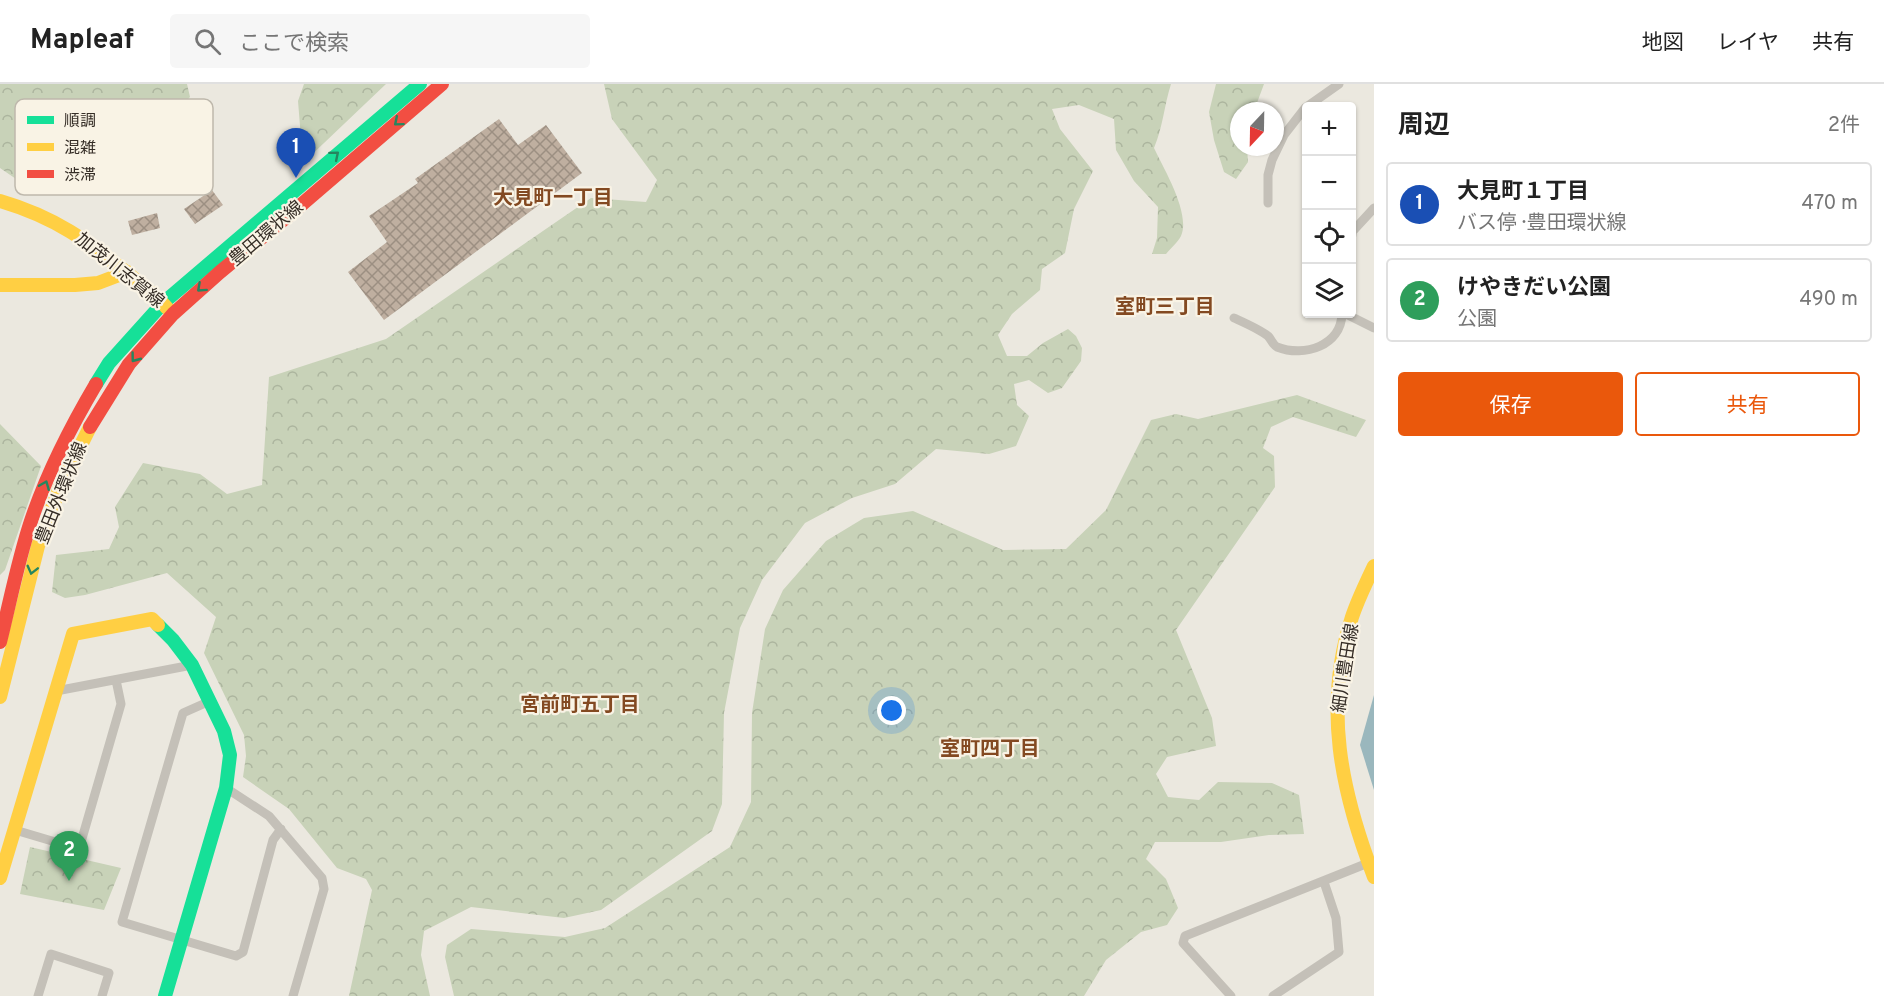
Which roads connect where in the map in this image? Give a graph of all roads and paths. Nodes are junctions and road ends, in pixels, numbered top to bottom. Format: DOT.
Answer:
graph roads {
  1 [pos="420,84"];
  2 [pos="442,84"];
  3 [pos="1339,84"];
  4 [pos="0,201"];
  5 [pos="1268,203"];
  6 [pos="1374,208"];
  7 [pos="1356,228"];
  8 [pos="127,272"];
  9 [pos="0,285"];
  10 [pos="163,303"];
  11 [pos="173,314"];
  12 [pos="1234,318"];
  13 [pos="1343,318"];
  14 [pos="1353,318"];
  15 [pos="1374,328"];
  16 [pos="1374,566"];
  17 [pos="0,642"];
  18 [pos="192,665"];
  19 [pos="116,680"];
  20 [pos="56,691"];
  21 [pos="0,697"];
  22 [pos="210,701"];
  23 [pos="226,788"];
  24 [pos="281,829"];
  25 [pos="15,830"];
  26 [pos="1368,864"];
  27 [pos="1374,877"];
  28 [pos="0,878"];
  29 [pos="1324,882"];
  30 [pos="180,940"];
  31 [pos="38,996"];
  32 [pos="102,996"];
  33 [pos="165,996"];
  34 [pos="293,996"];
  35 [pos="1231,996"];
  36 [pos="1273,996"];
  10 -- 1 [label="street, 豊田環状線, one-way"];
  2 -- 11 [label="street, 豊田環状線, one-way"];
  3 -- 5 [label="street"];
  4 -- 8 [label="street, 加茂川志賀線"];
  6 -- 7 [label="street"];
  8 -- 9 [label="street"];
  8 -- 10 [label="street, 加茂川志賀線"];
  10 -- 11 [label="street, 加茂川志賀線"];
  17 -- 10 [label="street, 豊田外環状線, one-way"];
  11 -- 21 [label="street, 豊田外環状線, one-way"];
  12 -- 13 [label="street"];
  14 -- 15 [label="street"];
  16 -- 26 [label="street, 細川豊田線"];
  18 -- 19 [label="street"];
  18 -- 20 [label="street"];
  18 -- 22 [label="street"];
  19 -- 20 [label="street"];
  19 -- 25 [label="street"];
  20 -- 25 [label="street"];
  22 -- 23 [label="street"];
  22 -- 30 [label="street"];
  23 -- 24 [label="street"];
  23 -- 30 [label="street"];
  24 -- 30 [label="street"];
  24 -- 34 [label="street"];
  25 -- 28 [label="street"];
  26 -- 27 [label="street, 細川豊田線"];
  26 -- 29 [label="street"];
  29 -- 35 [label="street"];
  29 -- 36 [label="street"];
  30 -- 33 [label="street"];
  31 -- 32 [label="street"];
}
